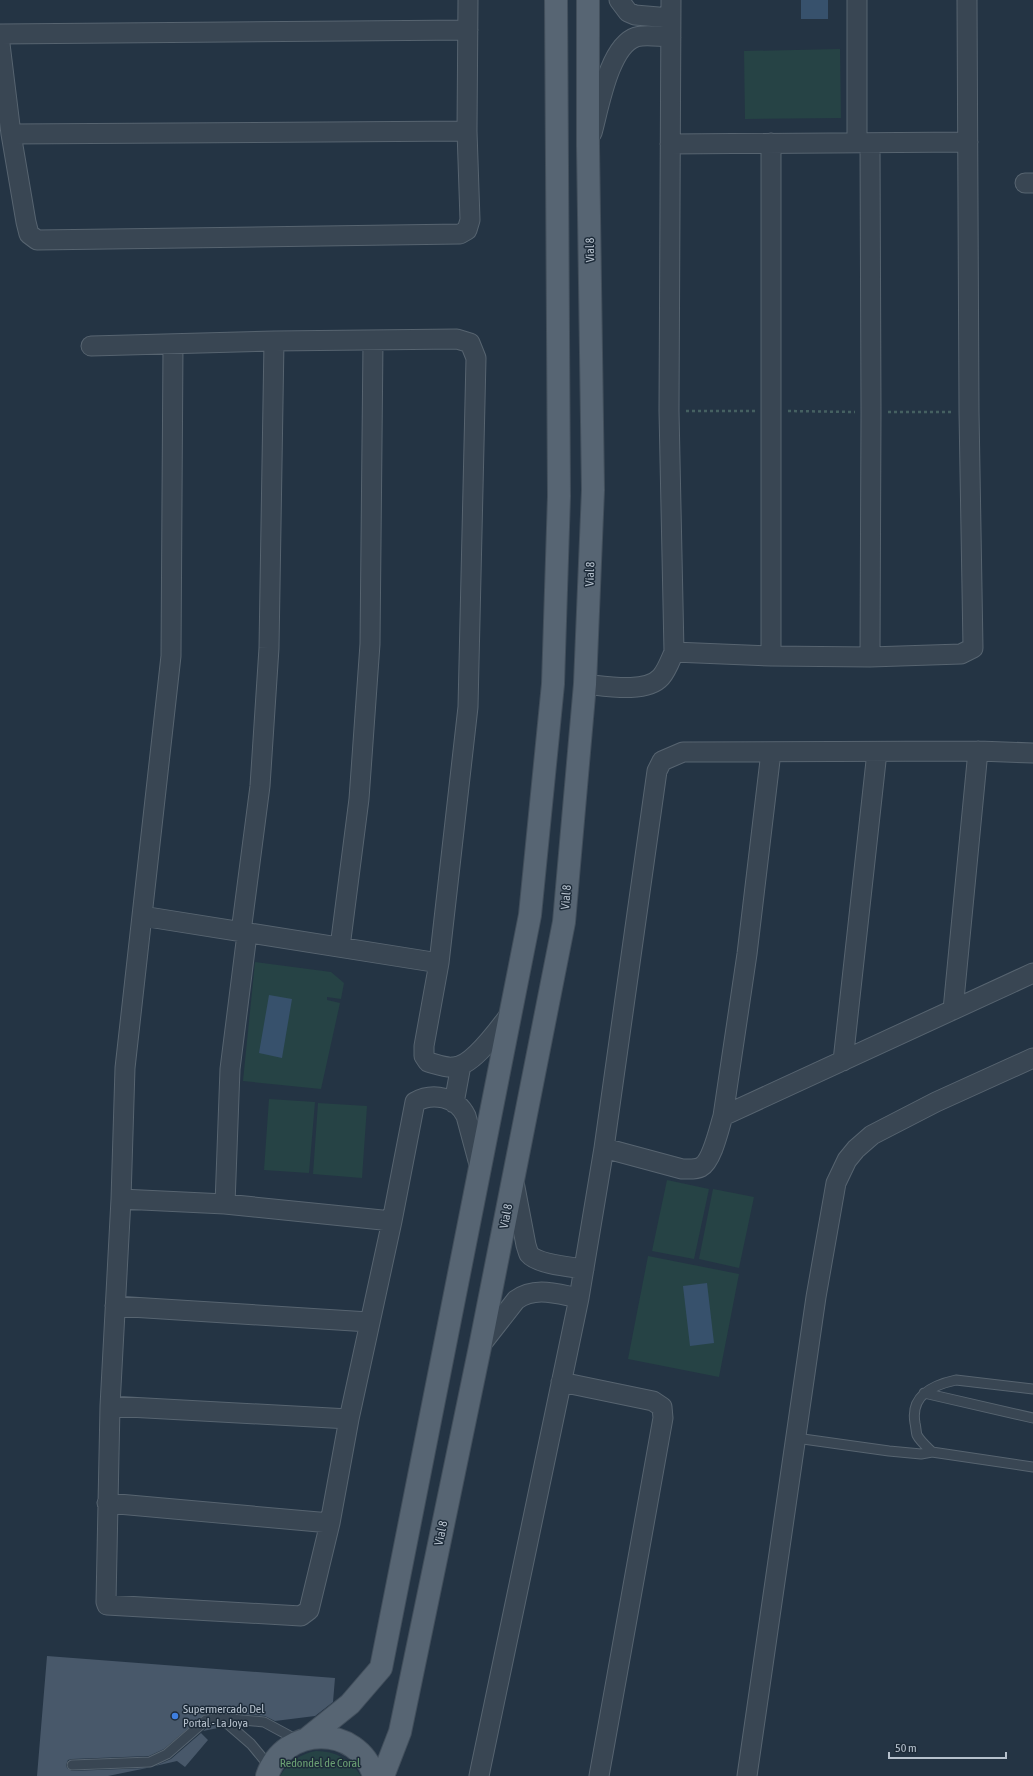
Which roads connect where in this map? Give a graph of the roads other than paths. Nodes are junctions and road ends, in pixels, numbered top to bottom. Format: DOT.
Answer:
graph roads {
  1 [pos="468,0"];
  2 [pos="556,0"];
  3 [pos="588,0"];
  4 [pos="857,0"];
  5 [pos="968,0"];
  6 [pos="626,7"];
  7 [pos="670,18"];
  8 [pos="468,30"];
  9 [pos="0,34"];
  10 [pos="631,40"];
  11 [pos="0,44"];
  12 [pos="467,131"];
  13 [pos="11,134"];
  14 [pos="968,142"];
  15 [pos="864,143"];
  16 [pos="670,144"];
  17 [pos="771,144"];
  18 [pos="588,146"];
  19 [pos="274,341"];
  20 [pos="373,341"];
  21 [pos="173,344"];
  22 [pos="92,346"];
  23 [pos="674,652"];
  24 [pos="771,656"];
  25 [pos="870,657"];
  26 [pos="585,684"];
  27 [pos="978,751"];
  28 [pos="771,752"];
  29 [pos="877,752"];
  30 [pos="1033,753"];
  31 [pos="142,916"];
  32 [pos="244,933"];
  33 [pos="340,947"];
  34 [pos="439,963"];
  35 [pos="1033,973"];
  36 [pos="953,1010"];
  37 [pos="511,1013"];
  38 [pos="1033,1058"];
  39 [pos="842,1061"];
  40 [pos="461,1065"];
  41 [pos="454,1103"];
  42 [pos="723,1116"];
  43 [pos="604,1148"];
  44 [pos="481,1169"];
  45 [pos="513,1178"];
  46 [pos="121,1200"];
  47 [pos="225,1204"];
  48 [pos="392,1221"];
  49 [pos="541,1261"];
  50 [pos="584,1269"];
  51 [pos="536,1291"];
  52 [pos="579,1298"];
  53 [pos="115,1306"];
  54 [pos="369,1322"];
  55 [pos="480,1347"];
  56 [pos="561,1382"];
  57 [pos="1033,1389"];
  58 [pos="924,1393"];
  59 [pos="110,1406"];
  60 [pos="1033,1418"];
  61 [pos="349,1419"];
  62 [pos="796,1438"];
  63 [pos="932,1452"];
  64 [pos="1033,1468"];
  65 [pos="107,1503"];
  66 [pos="330,1523"];
  67 [pos="221,1718"];
  68 [pos="304,1739"];
  69 [pos="72,1765"];
  70 [pos="268,1772"];
  71 [pos="374,1776"];
  72 [pos="383,1776"];
  73 [pos="479,1776"];
  74 [pos="599,1776"];
  75 [pos="747,1776"];
  1 -- 8 [label="street"];
  2 -- 37 [label="main road"];
  3 -- 18 [label="main road, Vial 8"];
  4 -- 15 [label="street"];
  5 -- 14 [label="street"];
  6 -- 7 [label="street"];
  6 -- 10 [label="street"];
  7 -- 10 [label="street"];
  7 -- 16 [label="street"];
  8 -- 9 [label="street"];
  8 -- 12 [label="street"];
  10 -- 18 [label="street"];
  11 -- 13 [label="street"];
  12 -- 13 [label="street"];
  12 -- 13 [label="street"];
  14 -- 15 [label="street"];
  14 -- 25 [label="street"];
  15 -- 17 [label="street"];
  15 -- 25 [label="street"];
  16 -- 17 [label="street"];
  16 -- 23 [label="street"];
  17 -- 24 [label="street"];
  18 -- 26 [label="main road, Vial 8"];
  19 -- 20 [label="street"];
  19 -- 21 [label="street"];
  19 -- 32 [label="street"];
  20 -- 33 [label="street"];
  20 -- 34 [label="street"];
  21 -- 22 [label="street"];
  21 -- 31 [label="street"];
  23 -- 24 [label="street"];
  23 -- 26 [label="street"];
  24 -- 25 [label="street"];
  26 -- 45 [label="main road, Vial 8"];
  27 -- 29 [label="street"];
  27 -- 30 [label="street"];
  27 -- 36 [label="street"];
  28 -- 29 [label="street"];
  28 -- 42 [label="street"];
  28 -- 43 [label="street"];
  29 -- 39 [label="street"];
  31 -- 32 [label="street"];
  31 -- 46 [label="street"];
  32 -- 33 [label="street"];
  32 -- 47 [label="street"];
  33 -- 34 [label="street"];
  34 -- 40 [label="street"];
  35 -- 36 [label="street"];
  36 -- 39 [label="street"];
  37 -- 40 [label="street"];
  37 -- 44 [label="main road"];
  38 -- 62 [label="street"];
  39 -- 42 [label="street"];
  40 -- 41 [label="street"];
  41 -- 44 [label="street"];
  41 -- 48 [label="street"];
  42 -- 43 [label="street"];
  43 -- 50 [label="street"];
  44 -- 68 [label="main road"];
  45 -- 49 [label="street"];
  45 -- 55 [label="main road, Vial 8"];
  46 -- 47 [label="street"];
  46 -- 53 [label="street"];
  47 -- 48 [label="street"];
  48 -- 54 [label="street"];
  49 -- 50 [label="street"];
  49 -- 51 [label="street"];
  50 -- 52 [label="street"];
  51 -- 52 [label="street"];
  51 -- 55 [label="street"];
  52 -- 56 [label="street"];
  53 -- 54 [label="street"];
  53 -- 59 [label="street"];
  54 -- 61 [label="street"];
  55 -- 72 [label="main road, Vial 8"];
  56 -- 73 [label="street"];
  56 -- 74 [label="street"];
  57 -- 58 [label="lane"];
  58 -- 60 [label="lane"];
  58 -- 63 [label="lane"];
  59 -- 61 [label="street"];
  59 -- 65 [label="street"];
  61 -- 66 [label="street"];
  62 -- 63 [label="lane"];
  62 -- 75 [label="street"];
  63 -- 64 [label="lane"];
  65 -- 66 [label="street"];
  65 -- 66 [label="street"];
  67 -- 68 [label="lane"];
  67 -- 69 [label="lane"];
  67 -- 70 [label="lane"];
  68 -- 70 [label="main road"];
  68 -- 71 [label="main road"];
}
